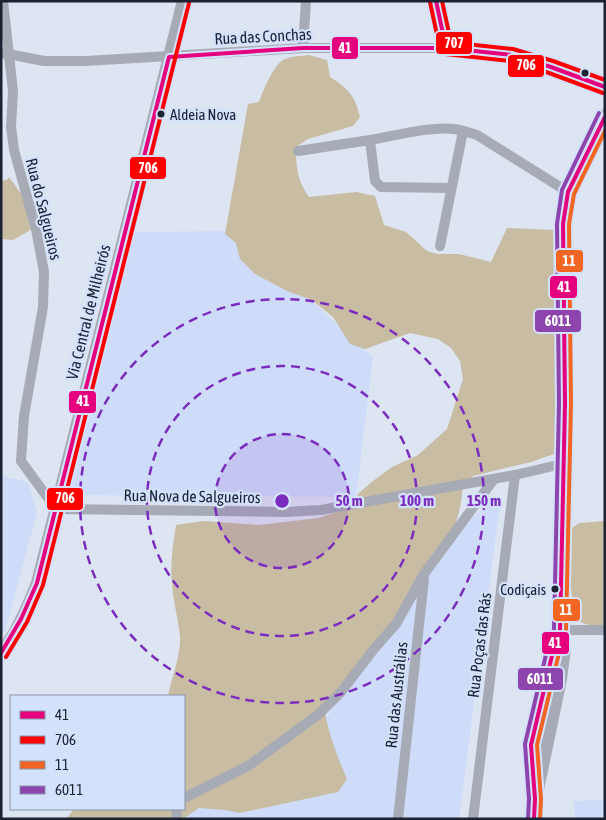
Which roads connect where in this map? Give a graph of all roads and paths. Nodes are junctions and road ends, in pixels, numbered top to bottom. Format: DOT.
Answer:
graph roads {
  1 [pos="3,1"];
  2 [pos="183,1"];
  3 [pos="306,1"];
  4 [pos="436,1"];
  5 [pos="303,48"];
  6 [pos="446,48"];
  7 [pos="5,53"];
  8 [pos="169,57"];
  9 [pos="605,87"];
  10 [pos="605,116"];
  11 [pos="463,131"];
  12 [pos="370,140"];
  13 [pos="298,151"];
  14 [pos="451,188"];
  15 [pos="568,192"];
  16 [pos="440,246"];
  17 [pos="562,464"];
  18 [pos="515,475"];
  19 [pos="494,479"];
  20 [pos="56,509"];
  21 [pos="424,574"];
  22 [pos="560,630"];
  23 [pos="605,630"];
  24 [pos="1,653"];
  25 [pos="185,798"];
  26 [pos="398,819"];
  27 [pos="473,819"];
  28 [pos="534,819"];
  1 -- 7 [label="street, Rua do Salgueiros"];
  2 -- 8 [label="street, Via Central de Milheirós"];
  3 -- 5 [label="street"];
  4 -- 6 [label="street"];
  5 -- 6 [label="street, Rua das Conchas"];
  5 -- 8 [label="street, Rua das Conchas"];
  6 -- 9 [label="street, Rua das Conchas"];
  7 -- 8 [label="street, Rua das Conchas"];
  7 -- 20 [label="street, Rua do Salgueiros"];
  8 -- 20 [label="street, Via Central de Milheirós"];
  10 -- 15 [label="main road"];
  11 -- 12 [label="street"];
  11 -- 14 [label="street"];
  11 -- 15 [label="street"];
  12 -- 13 [label="street"];
  12 -- 14 [label="street"];
  14 -- 16 [label="street"];
  15 -- 17 [label="main road"];
  17 -- 18 [label="street, Rua Nova de Salgueiros"];
  17 -- 22 [label="main road"];
  18 -- 19 [label="street, Rua Nova de Salgueiros"];
  18 -- 27 [label="street, Rua Poças das Rás"];
  19 -- 20 [label="street, Rua Nova de Salgueiros"];
  19 -- 21 [label="street"];
  20 -- 24 [label="street, Via Central de Milheirós"];
  21 -- 25 [label="street"];
  21 -- 26 [label="street, Rua das Austrálias"];
  22 -- 23 [label="street"];
  22 -- 28 [label="main road"];
}
